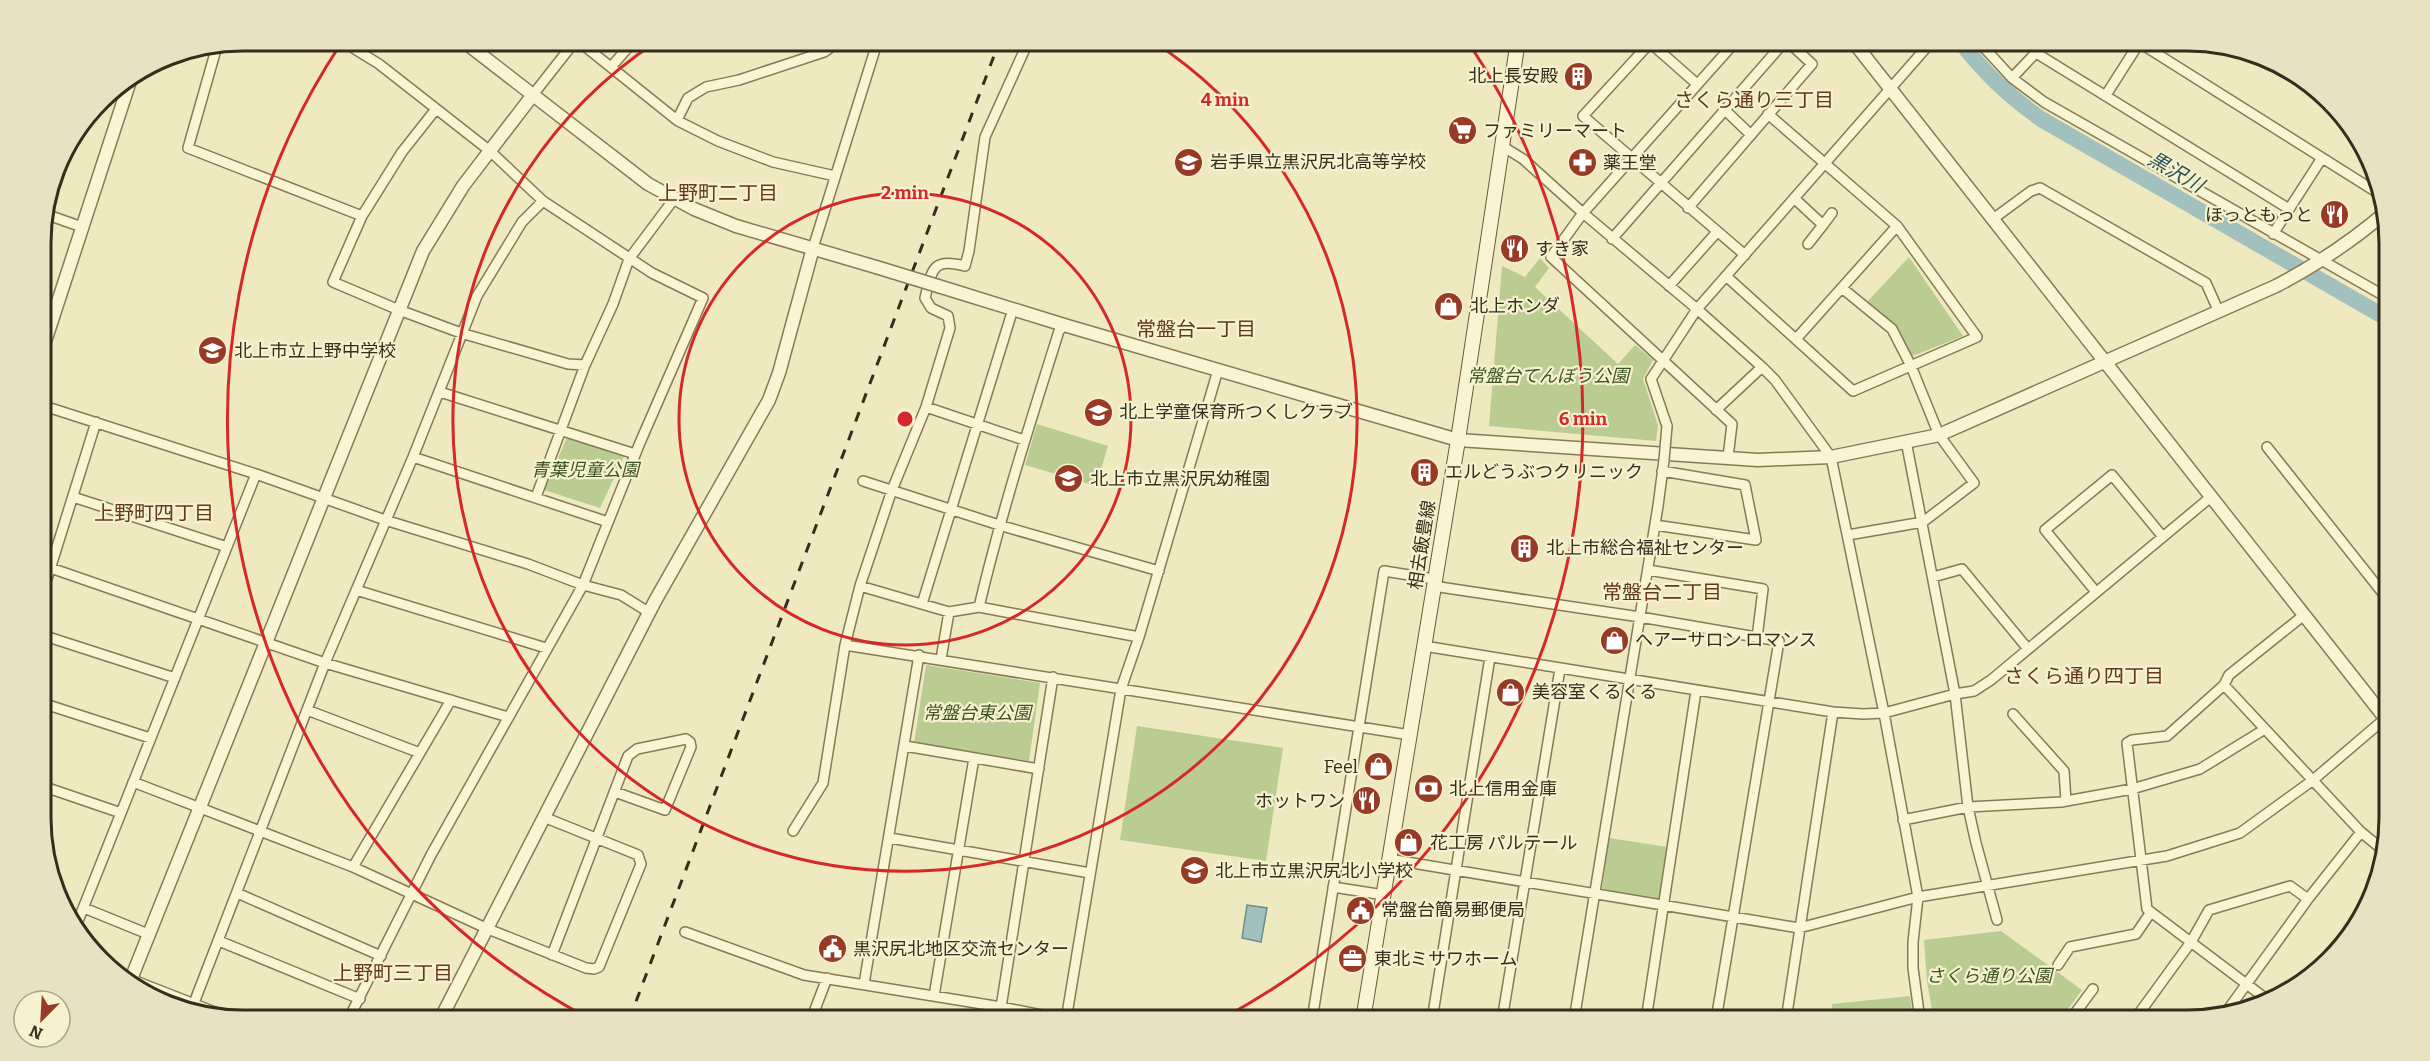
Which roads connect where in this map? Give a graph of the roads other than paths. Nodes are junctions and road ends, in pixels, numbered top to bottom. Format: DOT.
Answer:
graph roads {
  1 [pos="358,51"];
  2 [pos="476,51"];
  3 [pos="567,51"];
  4 [pos="590,51"];
  5 [pos="625,51"];
  6 [pos="825,51"];
  7 [pos="875,51"];
  8 [pos="1024,51"];
  9 [pos="1516,51"];
  10 [pos="1641,51"];
  11 [pos="1659,51"];
  12 [pos="1727,51"];
  13 [pos="1777,51"];
  14 [pos="1797,51"];
  15 [pos="1860,51"];
  16 [pos="1924,51"];
  17 [pos="1987,51"];
  18 [pos="2132,51"];
  19 [pos="2154,51"];
  20 [pos="215,53"];
  21 [pos="2036,53"];
  22 [pos="611,67"];
  23 [pos="2012,78"];
  24 [pos="1697,84"];
  25 [pos="1890,90"];
  26 [pos="122,94"];
  27 [pos="2106,94"];
  28 [pos="532,96"];
  29 [pos="435,109"];
  30 [pos="1725,110"];
  31 [pos="1768,114"];
  32 [pos="677,120"];
  33 [pos="1751,135"];
  34 [pos="1502,146"];
  35 [pos="490,151"];
  36 [pos="2322,158"];
  37 [pos="1631,159"];
  38 [pos="1826,164"];
  39 [pos="835,176"];
  40 [pos="1660,183"];
  41 [pos="2370,188"];
  42 [pos="674,199"];
  43 [pos="1795,199"];
  44 [pos="543,201"];
  45 [pos="1688,208"];
  46 [pos="2289,209"];
  47 [pos="1583,213"];
  48 [pos="1832,213"];
  49 [pos="362,216"];
  50 [pos="53,217"];
  51 [pos="1993,219"];
  52 [pos="2377,220"];
  53 [pos="1822,225"];
  54 [pos="1897,226"];
  55 [pos="82,227"];
  56 [pos="1717,232"];
  57 [pos="2273,234"];
  58 [pos="1612,238"];
  59 [pos="1808,244"];
  60 [pos="813,249"];
  61 [pos="1745,255"];
  62 [pos="630,259"];
  63 [pos="2320,262"];
  64 [pos="1726,276"];
  65 [pos="1669,286"];
  66 [pos="1842,288"];
  67 [pos="2379,293"];
  68 [pos="1013,309"];
  69 [pos="1697,309"];
  70 [pos="399,310"];
  71 [pos="2218,310"];
  72 [pos="51,323"];
  73 [pos="1065,325"];
  74 [pos="461,333"];
  75 [pos="1796,339"];
  76 [pos="2103,360"];
  77 [pos="1664,362"];
  78 [pos="585,365"];
  79 [pos="1911,366"];
  80 [pos="1762,367"];
  81 [pos="1218,370"];
  82 [pos="440,392"];
  83 [pos="926,407"];
  84 [pos="51,408"];
  85 [pos="1716,410"];
  86 [pos="96,422"];
  87 [pos="979,423"];
  88 [pos="561,431"];
  89 [pos="1938,435"];
  90 [pos="1024,440"];
  91 [pos="1458,440"];
  92 [pos="1905,441"];
  93 [pos="2267,447"];
  94 [pos="635,454"];
  95 [pos="1831,457"];
  96 [pos="413,458"];
  97 [pos="1728,458"];
  98 [pos="1662,471"];
  99 [pos="256,474"];
  100 [pos="863,481"];
  101 [pos="892,490"];
  102 [pos="2212,496"];
  103 [pos="73,497"];
  104 [pos="324,497"];
  105 [pos="536,497"];
  106 [pos="952,509"];
  107 [pos="385,520"];
  108 [pos="608,522"];
  109 [pos="1923,522"];
  110 [pos="999,525"];
  111 [pos="1655,525"];
  112 [pos="1848,535"];
  113 [pos="2163,537"];
  114 [pos="227,547"];
  115 [pos="51,553"];
  116 [pos="51,568"];
  117 [pos="1648,570"];
  118 [pos="1159,571"];
  119 [pos="1933,577"];
  120 [pos="1434,583"];
  121 [pos="583,585"];
  122 [pos="860,586"];
  123 [pos="2379,588"];
  124 [pos="356,590"];
  125 [pos="2096,592"];
  126 [pos="922,604"];
  127 [pos="979,607"];
  128 [pos="950,612"];
  129 [pos="650,613"];
  130 [pos="2304,615"];
  131 [pos="1640,617"];
  132 [pos="200,618"];
  133 [pos="1139,637"];
  134 [pos="51,638"];
  135 [pos="1757,638"];
  136 [pos="267,641"];
  137 [pos="845,645"];
  138 [pos="1424,646"];
  139 [pos="546,648"];
  140 [pos="2028,649"];
  141 [pos="919,656"];
  142 [pos="1490,657"];
  143 [pos="941,659"];
  144 [pos="325,663"];
  145 [pos="1560,669"];
  146 [pos="1053,676"];
  147 [pos="175,678"];
  148 [pos="1630,680"];
  149 [pos="2224,686"];
  150 [pos="1121,689"];
  151 [pos="1696,691"];
  152 [pos="1954,694"];
  153 [pos="451,700"];
  154 [pos="1768,701"];
  155 [pos="51,706"];
  156 [pos="2379,708"];
  157 [pos="307,710"];
  158 [pos="1833,712"];
  159 [pos="1884,713"];
  160 [pos="2013,714"];
  161 [pos="508,717"];
  162 [pos="2379,726"];
  163 [pos="1359,727"];
  164 [pos="2265,729"];
  165 [pos="1410,735"];
  166 [pos="150,738"];
  167 [pos="905,746"];
  168 [pos="420,753"];
  169 [pos="974,758"];
  170 [pos="1039,769"];
  171 [pos="2313,780"];
  172 [pos="133,782"];
  173 [pos="51,789"];
  174 [pos="2132,789"];
  175 [pos="615,792"];
  176 [pos="2066,801"];
  177 [pos="1968,807"];
  178 [pos="200,809"];
  179 [pos="121,813"];
  180 [pos="546,818"];
  181 [pos="1903,820"];
  182 [pos="261,831"];
  183 [pos="794,831"];
  184 [pos="2361,832"];
  185 [pos="890,838"];
  186 [pos="598,839"];
  187 [pos="2377,845"];
  188 [pos="958,849"];
  189 [pos="1389,859"];
  190 [pos="2141,860"];
  191 [pos="1025,861"];
  192 [pos="352,867"];
  193 [pos="1456,871"];
  194 [pos="1090,873"];
  195 [pos="1525,880"];
  196 [pos="1988,886"];
  197 [pos="1334,887"];
  198 [pos="1595,892"];
  199 [pos="237,893"];
  200 [pos="411,893"];
  201 [pos="1384,895"];
  202 [pos="1918,897"];
  203 [pos="2308,900"];
  204 [pos="1663,904"];
  205 [pos="84,908"];
  206 [pos="2151,912"];
  207 [pos="1733,917"];
  208 [pos="80,918"];
  209 [pos="1997,920"];
  210 [pos="1799,928"];
  211 [pos="488,929"];
  212 [pos="685,932"];
  213 [pos="148,934"];
  214 [pos="219,941"];
  215 [pos="2191,942"];
  216 [pos="552,955"];
  217 [pos="381,956"];
  218 [pos="2058,964"];
  219 [pos="133,975"];
  220 [pos="827,978"];
  221 [pos="864,984"];
  222 [pos="2246,985"];
  223 [pos="154,988"];
  224 [pos="2092,989"];
  225 [pos="2261,995"];
  226 [pos="934,996"];
  227 [pos="360,999"];
  228 [pos="194,1003"];
  229 [pos="2232,1004"];
  230 [pos="1001,1007"];
  231 [pos="354,1010"];
  232 [pos="445,1010"];
  233 [pos="815,1010"];
  234 [pos="1001,1010"];
  235 [pos="1016,1010"];
  236 [pos="1068,1010"];
  237 [pos="1314,1010"];
  238 [pos="1366,1010"];
  239 [pos="1434,1010"];
  240 [pos="1504,1010"];
  241 [pos="1576,1010"];
  242 [pos="1647,1010"];
  243 [pos="1718,1010"];
  244 [pos="1787,1010"];
  245 [pos="1919,1010"];
  246 [pos="2077,1010"];
  247 [pos="2142,1010"];
  1 -- 29 [label="street"];
  2 -- 28 [label="street"];
  3 -- 28 [label="street"];
  4 -- 22 [label="street"];
  5 -- 22 [label="street"];
  6 -- 32 [label="street"];
  7 -- 39 [label="street"];
  8 -- 83 [label="street"];
  9 -- 34 [label="main road, 相去飯豊線"];
  10 -- 37 [label="street"];
  11 -- 24 [label="street"];
  12 -- 24 [label="street"];
  13 -- 30 [label="street"];
  14 -- 31 [label="street"];
  15 -- 25 [label="street"];
  16 -- 25 [label="street"];
  17 -- 23 [label="street"];
  18 -- 27 [label="street"];
  19 -- 36 [label="street"];
  20 -- 49 [label="street"];
  21 -- 23 [label="street"];
  21 -- 27 [label="street"];
  22 -- 32 [label="street"];
  23 -- 57 [label="street"];
  24 -- 37 [label="street"];
  25 -- 38 [label="street"];
  25 -- 51 [label="street"];
  26 -- 55 [label="street"];
  27 -- 46 [label="street"];
  28 -- 35 [label="street"];
  28 -- 42 [label="street"];
  29 -- 35 [label="street"];
  29 -- 49 [label="street"];
  30 -- 33 [label="street"];
  30 -- 40 [label="street"];
  31 -- 33 [label="street"];
  31 -- 38 [label="street"];
  32 -- 39 [label="street"];
  33 -- 45 [label="street"];
  34 -- 47 [label="street"];
  34 -- 91 [label="main road, 相去飯豊線"];
  35 -- 44 [label="street"];
  35 -- 70 [label="street"];
  36 -- 41 [label="street"];
  36 -- 46 [label="street"];
  37 -- 40 [label="street"];
  37 -- 47 [label="street"];
  38 -- 43 [label="street"];
  38 -- 54 [label="street"];
  39 -- 60 [label="street"];
  40 -- 45 [label="street"];
  40 -- 58 [label="street"];
  42 -- 60 [label="street"];
  42 -- 62 [label="street"];
  43 -- 53 [label="street"];
  43 -- 61 [label="street"];
  44 -- 62 [label="street"];
  44 -- 74 [label="street"];
  45 -- 56 [label="street"];
  46 -- 57 [label="street"];
  47 -- 58 [label="street"];
  47 -- 77 [label="street"];
  48 -- 53 [label="street"];
  49 -- 70 [label="street"];
  50 -- 55 [label="street"];
  51 -- 71 [label="street"];
  51 -- 76 [label="street"];
  52 -- 63 [label="street"];
  53 -- 59 [label="street"];
  54 -- 66 [label="street"];
  54 -- 79 [label="street"];
  55 -- 72 [label="street"];
  56 -- 61 [label="street"];
  56 -- 65 [label="street"];
  57 -- 63 [label="street"];
  58 -- 65 [label="street"];
  60 -- 68 [label="street, bridge"];
  60 -- 129 [label="street"];
  61 -- 64 [label="street"];
  62 -- 78 [label="street"];
  62 -- 94 [label="street"];
  63 -- 67 [label="street"];
  63 -- 71 [label="street"];
  64 -- 69 [label="street"];
  64 -- 75 [label="street"];
  65 -- 69 [label="street"];
  66 -- 75 [label="street"];
  66 -- 79 [label="street"];
  68 -- 73 [label="street"];
  68 -- 87 [label="street"];
  69 -- 77 [label="street"];
  69 -- 80 [label="street"];
  70 -- 74 [label="street"];
  70 -- 104 [label="street"];
  71 -- 76 [label="street"];
  73 -- 81 [label="street"];
  73 -- 90 [label="street"];
  74 -- 78 [label="street"];
  74 -- 82 [label="street"];
  75 -- 79 [label="street"];
  76 -- 89 [label="street"];
  76 -- 102 [label="street"];
  77 -- 85 [label="street"];
  77 -- 98 [label="street, bridge"];
  78 -- 88 [label="street"];
  79 -- 89 [label="street"];
  80 -- 85 [label="street"];
  80 -- 95 [label="street"];
  81 -- 91 [label="street"];
  81 -- 118 [label="street"];
  82 -- 88 [label="street"];
  82 -- 96 [label="street"];
  83 -- 87 [label="street"];
  83 -- 101 [label="street"];
  84 -- 86 [label="street"];
  85 -- 97 [label="street"];
  86 -- 99 [label="street"];
  86 -- 103 [label="street"];
  87 -- 90 [label="street"];
  87 -- 106 [label="street"];
  88 -- 94 [label="street"];
  88 -- 105 [label="street"];
  89 -- 92 [label="street"];
  89 -- 109 [label="street"];
  90 -- 110 [label="street"];
  91 -- 97 [label="street"];
  91 -- 120 [label="main road, 相去飯豊線"];
  92 -- 95 [label="street"];
  92 -- 109 [label="street"];
  93 -- 123 [label="street"];
  94 -- 108 [label="street"];
  95 -- 97 [label="street"];
  95 -- 112 [label="street"];
  96 -- 105 [label="street"];
  96 -- 107 [label="street"];
  98 -- 111 [label="street"];
  98 -- 111 [label="street"];
  99 -- 104 [label="street"];
  99 -- 114 [label="street"];
  100 -- 101 [label="street"];
  101 -- 106 [label="street"];
  101 -- 122 [label="street"];
  102 -- 113 [label="street"];
  102 -- 130 [label="street"];
  103 -- 114 [label="street"];
  103 -- 115 [label="street"];
  104 -- 107 [label="street"];
  104 -- 136 [label="street"];
  105 -- 108 [label="street"];
  106 -- 110 [label="street"];
  106 -- 126 [label="street"];
  107 -- 121 [label="street"];
  107 -- 124 [label="street"];
  108 -- 121 [label="street"];
  109 -- 112 [label="street"];
  109 -- 119 [label="street"];
  110 -- 118 [label="street"];
  110 -- 127 [label="street"];
  111 -- 117 [label="street"];
  112 -- 159 [label="street"];
  113 -- 125 [label="street"];
  113 -- 125 [label="street"];
  114 -- 132 [label="street"];
  116 -- 132 [label="street"];
  117 -- 131 [label="street"];
  117 -- 135 [label="street"];
  118 -- 133 [label="street"];
  119 -- 140 [label="street"];
  119 -- 152 [label="street"];
  120 -- 131 [label="street"];
  120 -- 138 [label="main road, 相去飯豊線"];
  120 -- 163 [label="street"];
  121 -- 129 [label="street"];
  121 -- 139 [label="street"];
  122 -- 126 [label="street"];
  122 -- 137 [label="street"];
  124 -- 139 [label="street"];
  124 -- 144 [label="street"];
  125 -- 140 [label="street"];
  126 -- 128 [label="street"];
  127 -- 128 [label="street"];
  127 -- 133 [label="street"];
  128 -- 143 [label="street"];
  129 -- 180 [label="street"];
  130 -- 149 [label="street"];
  130 -- 156 [label="street"];
  131 -- 135 [label="street"];
  131 -- 148 [label="street"];
  132 -- 136 [label="street"];
  132 -- 147 [label="street"];
  133 -- 150 [label="street"];
  134 -- 147 [label="street"];
  135 -- 154 [label="street"];
  136 -- 144 [label="street"];
  136 -- 178 [label="street"];
  137 -- 141 [label="street"];
  137 -- 183 [label="street"];
  138 -- 142 [label="street"];
  138 -- 165 [label="main road, 相去飯豊線"];
  139 -- 161 [label="street"];
  140 -- 152 [label="street"];
  141 -- 143 [label="street"];
  141 -- 167 [label="street"];
  142 -- 145 [label="street"];
  142 -- 193 [label="street"];
  143 -- 146 [label="street"];
  144 -- 153 [label="street"];
  144 -- 157 [label="street"];
  145 -- 148 [label="street"];
  145 -- 195 [label="street"];
  146 -- 150 [label="street"];
  146 -- 170 [label="street"];
  147 -- 166 [label="street"];
  148 -- 151 [label="street"];
  148 -- 198 [label="street"];
  149 -- 164 [label="street"];
  149 -- 174 [label="street"];
  150 -- 163 [label="street"];
  150 -- 194 [label="street"];
  151 -- 154 [label="street"];
  151 -- 204 [label="street"];
  152 -- 159 [label="street"];
  152 -- 177 [label="street"];
  153 -- 161 [label="street"];
  153 -- 168 [label="street"];
  154 -- 158 [label="street"];
  154 -- 207 [label="street"];
  155 -- 166 [label="street"];
  157 -- 168 [label="street"];
  157 -- 182 [label="street"];
  158 -- 159 [label="street"];
  158 -- 210 [label="street"];
  159 -- 181 [label="street"];
  160 -- 176 [label="street"];
  161 -- 200 [label="street"];
  162 -- 171 [label="street"];
  163 -- 165 [label="street"];
  163 -- 197 [label="street"];
  164 -- 171 [label="street"];
  164 -- 174 [label="street"];
  165 -- 189 [label="main road, 相去飯豊線"];
  166 -- 172 [label="street"];
  167 -- 169 [label="street"];
  167 -- 185 [label="street"];
  168 -- 192 [label="street"];
  169 -- 170 [label="street"];
  169 -- 188 [label="street"];
  170 -- 191 [label="street"];
  171 -- 184 [label="street"];
  171 -- 190 [label="street"];
  172 -- 178 [label="street"];
  172 -- 179 [label="street"];
  173 -- 179 [label="street"];
  174 -- 176 [label="street"];
  174 -- 190 [label="street"];
  175 -- 175 [label="street"];
  175 -- 186 [label="street"];
  176 -- 177 [label="street"];
  177 -- 181 [label="street"];
  177 -- 196 [label="street"];
  178 -- 182 [label="street"];
  178 -- 213 [label="street"];
  179 -- 205 [label="street"];
  180 -- 186 [label="street"];
  180 -- 211 [label="street"];
  181 -- 202 [label="street"];
  182 -- 192 [label="street"];
  182 -- 199 [label="street"];
  184 -- 187 [label="street"];
  184 -- 203 [label="street"];
  185 -- 188 [label="street"];
  185 -- 221 [label="street"];
  186 -- 216 [label="street"];
  186 -- 216 [label="street"];
  188 -- 191 [label="street"];
  188 -- 226 [label="street"];
  189 -- 193 [label="street"];
  189 -- 201 [label="main road, 相去飯豊線"];
  190 -- 196 [label="street"];
  190 -- 206 [label="street"];
  191 -- 194 [label="street"];
  191 -- 230 [label="street"];
  192 -- 200 [label="street"];
  193 -- 195 [label="street"];
  193 -- 239 [label="street"];
  194 -- 236 [label="street"];
  195 -- 198 [label="street"];
  195 -- 240 [label="street"];
  196 -- 202 [label="street"];
  196 -- 209 [label="street"];
  197 -- 201 [label="street"];
  197 -- 237 [label="street"];
  198 -- 204 [label="street"];
  198 -- 241 [label="street"];
  199 -- 214 [label="street"];
  199 -- 217 [label="street"];
  200 -- 211 [label="street"];
  200 -- 217 [label="street"];
  201 -- 238 [label="main road, 相去飯豊線"];
  202 -- 210 [label="street"];
  202 -- 245 [label="street"];
  203 -- 215 [label="street"];
  203 -- 222 [label="street"];
  204 -- 207 [label="street"];
  204 -- 242 [label="street"];
  205 -- 208 [label="street"];
  205 -- 213 [label="street"];
  206 -- 215 [label="street"];
  206 -- 218 [label="street"];
  207 -- 210 [label="street"];
  207 -- 243 [label="street"];
  210 -- 244 [label="street"];
  211 -- 216 [label="street"];
  211 -- 232 [label="street"];
  212 -- 220 [label="street"];
  213 -- 219 [label="street"];
  214 -- 227 [label="street"];
  214 -- 228 [label="street"];
  215 -- 222 [label="street"];
  215 -- 247 [label="street"];
  217 -- 227 [label="street"];
  220 -- 221 [label="street"];
  220 -- 233 [label="street"];
  221 -- 226 [label="street"];
  222 -- 225 [label="street"];
  222 -- 229 [label="street"];
  223 -- 228 [label="street"];
  224 -- 246 [label="street"];
  226 -- 230 [label="street"];
  227 -- 231 [label="street"];
  230 -- 234 [label="street"];
  230 -- 235 [label="street"];
}
